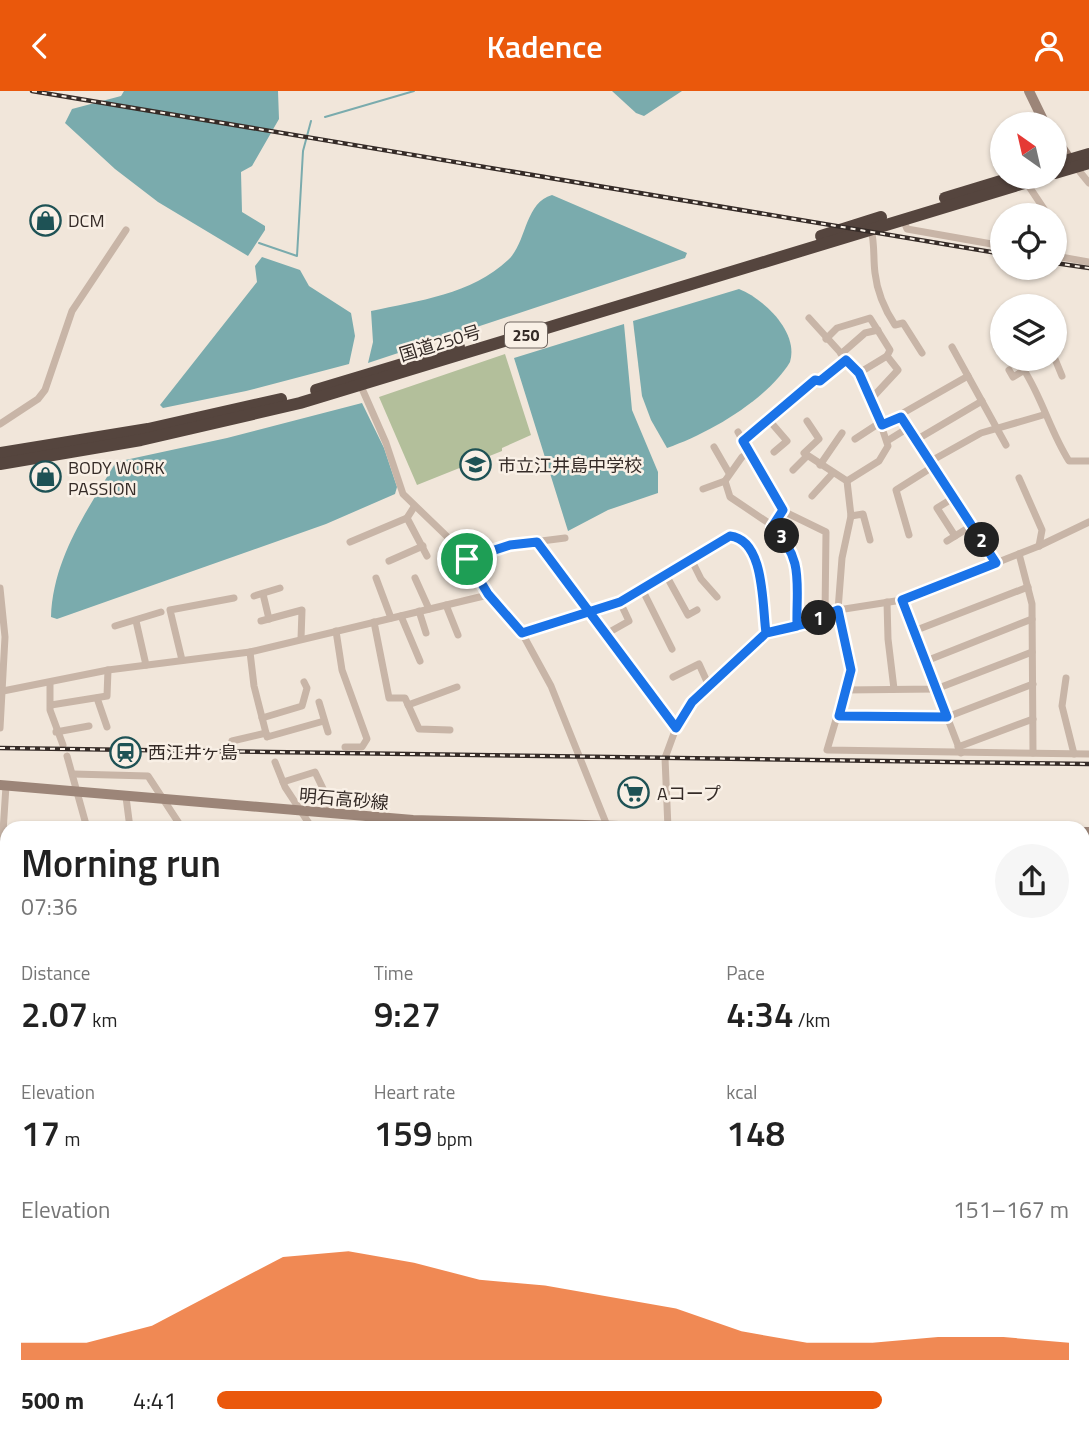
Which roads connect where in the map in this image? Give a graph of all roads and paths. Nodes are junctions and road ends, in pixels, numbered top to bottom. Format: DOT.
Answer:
graph roads {
  1 [pos="1029,91"];
  2 [pos="1039,112"];
  3 [pos="1089,154"];
  4 [pos="1068,158"];
  5 [pos="1089,163"];
  6 [pos="1068,164"];
  7 [pos="1072,164"];
  8 [pos="1068,166"];
  9 [pos="1089,183"];
  10 [pos="990,188"];
  11 [pos="990,189"];
  12 [pos="1028,189"];
  13 [pos="1039,203"];
  14 [pos="902,219"];
  15 [pos="871,229"];
  16 [pos="126,230"];
  17 [pos="990,244"];
  18 [pos="1067,258"];
  19 [pos="1089,262"];
  20 [pos="809,318"];
  21 [pos="877,330"];
  22 [pos="826,339"];
  23 [pos="952,347"];
  24 [pos="922,353"];
  25 [pos="887,356"];
  26 [pos="843,357"];
  27 [pos="1010,371"];
  28 [pos="1022,371"];
  29 [pos="1025,371"];
  30 [pos="1060,371"];
  31 [pos="859,373"];
  32 [pos="968,376"];
  33 [pos="1062,376"];
  34 [pos="359,381"];
  35 [pos="873,398"];
  36 [pos="982,401"];
  37 [pos="1044,415"];
  38 [pos="901,417"];
  39 [pos="768,419"];
  40 [pos="807,421"];
  41 [pos="0,424"];
  42 [pos="881,424"];
  43 [pos="908,428"];
  44 [pos="999,428"];
  45 [pos="738,432"];
  46 [pos="842,433"];
  47 [pos="855,439"];
  48 [pos="916,440"];
  49 [pos="743,441"];
  50 [pos="887,441"];
  51 [pos="1006,445"];
  52 [pos="714,447"];
  53 [pos="774,451"];
  54 [pos="0,453"];
  55 [pos="749,453"];
  56 [pos="806,457"];
  57 [pos="1089,461"];
  58 [pos="932,463"];
  59 [pos="0,464"];
  60 [pos="820,465"];
  61 [pos="793,470"];
  62 [pos="729,473"];
  63 [pos="833,473"];
  64 [pos="1018,478"];
  65 [pos="725,481"];
  66 [pos="848,481"];
  67 [pos="703,489"];
  68 [pos="812,496"];
  69 [pos="955,497"];
  70 [pos="414,507"];
  71 [pos="783,510"];
  72 [pos="851,516"];
  73 [pos="407,518"];
  74 [pos="1089,522"];
  75 [pos="973,524"];
  76 [pos="772,527"];
  77 [pos="867,527"];
  78 [pos="858,529"];
  79 [pos="909,535"];
  80 [pos="955,536"];
  81 [pos="565,538"];
  82 [pos="870,540"];
  83 [pos="947,541"];
  84 [pos="350,542"];
  85 [pos="537,542"];
  86 [pos="423,546"];
  87 [pos="1040,546"];
  88 [pos="1019,554"];
  89 [pos="427,556"];
  90 [pos="467,559"];
  91 [pos="691,559"];
  92 [pos="389,561"];
  93 [pos="996,563"];
  94 [pos="666,575"];
  95 [pos="376,578"];
  96 [pos="415,578"];
  97 [pos="1027,587"];
  98 [pos="0,588"];
  99 [pos="280,589"];
  100 [pos="642,589"];
  101 [pos="263,594"];
  102 [pos="488,594"];
  103 [pos="254,596"];
  104 [pos="717,597"];
  105 [pos="234,598"];
  106 [pos="902,600"];
  107 [pos="620,602"];
  108 [pos="887,602"];
  109 [pos="446,605"];
  110 [pos="429,609"];
  111 [pos="698,610"];
  112 [pos="838,610"];
  113 [pos="418,611"];
  114 [pos="588,611"];
  115 [pos="161,612"];
  116 [pos="825,615"];
  117 [pos="401,616"];
  118 [pos="391,618"];
  119 [pos="1032,619"];
  120 [pos="136,621"];
  121 [pos="374,622"];
  122 [pos="797,626"];
  123 [pos="115,627"];
  124 [pos="336,631"];
  125 [pos="914,631"];
  126 [pos="426,633"];
  127 [pos="522,633"];
  128 [pos="766,633"];
  129 [pos="606,634"];
  130 [pos="458,635"];
  131 [pos="301,639"];
  132 [pos="672,649"];
  133 [pos="250,652"];
  134 [pos="1032,652"];
  135 [pos="1,657"];
  136 [pos="182,660"];
  137 [pos="420,661"];
  138 [pos="926,661"];
  139 [pos="146,665"];
  140 [pos="108,670"];
  141 [pos="673,677"];
  142 [pos="1066,678"];
  143 [pos="304,682"];
  144 [pos="50,683"];
  145 [pos="1033,684"];
  146 [pos="709,686"];
  147 [pos="457,687"];
  148 [pos="894,689"];
  149 [pos="936,689"];
  150 [pos="845,690"];
  151 [pos="3,691"];
  152 [pos="97,698"];
  153 [pos="319,702"];
  154 [pos="51,705"];
  155 [pos="408,705"];
  156 [pos="1,709"];
  157 [pos="839,716"];
  158 [pos="947,717"];
  159 [pos="262,718"];
  160 [pos="1033,719"];
  161 [pos="324,721"];
  162 [pos="89,726"];
  163 [pos="107,727"];
  164 [pos="0,728"];
  165 [pos="676,728"];
  166 [pos="450,730"];
  167 [pos="55,732"];
  168 [pos="328,732"];
  169 [pos="266,733"];
  170 [pos="232,741"];
  171 [pos="64,745"];
  172 [pos="345,747"];
  173 [pos="959,750"];
  174 [pos="1033,754"];
  175 [pos="1074,754"];
  176 [pos="1089,754"];
  177 [pos="67,756"];
  178 [pos="275,762"];
  179 [pos="73,773"];
  180 [pos="283,782"];
  181 [pos="3,786"];
  182 [pos="80,794"];
  183 [pos="127,797"];
  184 [pos="165,800"];
  185 [pos="301,811"];
  186 [pos="330,813"];
  187 [pos="2,821"];
  188 [pos="86,821"];
  189 [pos="129,821"];
  190 [pos="178,821"];
  191 [pos="307,821"];
  192 [pos="391,821"];
  193 [pos="605,821"];
  194 [pos="668,821"];
  1 -- 2 [label="main road"];
  3 -- 7 [label="highway"];
  4 -- 7 [label="main road"];
  5 -- 7 [label="highway"];
  6 -- 7 [label="highway"];
  7 -- 8 [label="highway"];
  7 -- 9 [label="street"];
  10 -- 34 [label="highway, 国道250号 / 250"];
  11 -- 14 [label="highway, 国道250号 / 250"];
  12 -- 13 [label="street"];
  14 -- 15 [label="highway, 国道250号 / 250"];
  14 -- 17 [label="street"];
  15 -- 24 [label="street"];
  15 -- 34 [label="highway, 国道250号 / 250"];
  16 -- 41 [label="street"];
  18 -- 19 [label="street"];
  20 -- 22 [label="street"];
  21 -- 22 [label="street"];
  21 -- 25 [label="street"];
  21 -- 26 [label="street"];
  22 -- 26 [label="street"];
  23 -- 32 [label="street"];
  25 -- 31 [label="street"];
  25 -- 35 [label="street"];
  26 -- 31 [label="street"];
  26 -- 39 [label="street"];
  27 -- 28 [label="street"];
  29 -- 37 [label="street"];
  30 -- 33 [label="street"];
  31 -- 35 [label="street"];
  32 -- 36 [label="street"];
  32 -- 38 [label="street"];
  34 -- 54 [label="highway, 国道250号 / 250"];
  34 -- 59 [label="highway, 国道250号 / 250"];
  34 -- 70 [label="street"];
  35 -- 42 [label="street"];
  36 -- 44 [label="street"];
  36 -- 48 [label="street"];
  37 -- 44 [label="street"];
  37 -- 57 [label="street"];
  38 -- 42 [label="street"];
  38 -- 43 [label="street"];
  39 -- 49 [label="street"];
  39 -- 53 [label="street"];
  40 -- 56 [label="street"];
  42 -- 47 [label="street"];
  42 -- 50 [label="street"];
  43 -- 48 [label="street"];
  43 -- 50 [label="street"];
  44 -- 51 [label="street"];
  44 -- 58 [label="street"];
  45 -- 49 [label="street"];
  46 -- 60 [label="street"];
  48 -- 58 [label="street"];
  49 -- 55 [label="street"];
  50 -- 66 [label="street"];
  52 -- 62 [label="street"];
  55 -- 62 [label="street"];
  55 -- 71 [label="street"];
  56 -- 60 [label="street"];
  56 -- 61 [label="street"];
  58 -- 69 [label="street"];
  58 -- 79 [label="street"];
  60 -- 63 [label="street"];
  62 -- 65 [label="street"];
  63 -- 66 [label="street"];
  63 -- 68 [label="street"];
  64 -- 87 [label="street"];
  65 -- 67 [label="street"];
  65 -- 76 [label="street"];
  66 -- 72 [label="street"];
  69 -- 75 [label="street"];
  69 -- 80 [label="street"];
  70 -- 73 [label="street"];
  70 -- 90 [label="street"];
  71 -- 76 [label="street"];
  71 -- 116 [label="street"];
  72 -- 77 [label="street"];
  72 -- 112 [label="street"];
  73 -- 84 [label="street"];
  73 -- 86 [label="street"];
  74 -- 87 [label="street"];
  75 -- 80 [label="street"];
  75 -- 93 [label="street"];
  76 -- 122 [label="street"];
  77 -- 78 [label="street"];
  77 -- 82 [label="street"];
  80 -- 83 [label="street"];
  81 -- 85 [label="street"];
  85 -- 90 [label="street"];
  85 -- 114 [label="street"];
  86 -- 89 [label="street"];
  86 -- 92 [label="street"];
  87 -- 88 [label="street"];
  88 -- 93 [label="street"];
  88 -- 97 [label="street"];
  90 -- 102 [label="street"];
  91 -- 94 [label="street"];
  91 -- 104 [label="street"];
  91 -- 128 [label="street"];
  93 -- 106 [label="street"];
  94 -- 100 [label="street"];
  94 -- 111 [label="street"];
  95 -- 118 [label="street"];
  96 -- 110 [label="street"];
  97 -- 119 [label="street"];
  97 -- 125 [label="street"];
  98 -- 135 [label="street"];
  99 -- 101 [label="street"];
  100 -- 107 [label="street"];
  100 -- 132 [label="street"];
  101 -- 103 [label="street"];
  101 -- 131 [label="street"];
  102 -- 109 [label="street"];
  102 -- 127 [label="street"];
  105 -- 136 [label="street"];
  106 -- 108 [label="street"];
  106 -- 125 [label="street"];
  107 -- 114 [label="street"];
  107 -- 129 [label="street"];
  108 -- 112 [label="street"];
  108 -- 148 [label="street"];
  109 -- 110 [label="street"];
  109 -- 130 [label="street"];
  110 -- 113 [label="street"];
  112 -- 116 [label="street"];
  112 -- 150 [label="street"];
  113 -- 117 [label="street"];
  113 -- 126 [label="street"];
  114 -- 127 [label="street"];
  114 -- 129 [label="street"];
  115 -- 120 [label="street"];
  116 -- 122 [label="street"];
  117 -- 118 [label="street"];
  117 -- 137 [label="street"];
  118 -- 121 [label="street"];
  119 -- 134 [label="street"];
  119 -- 138 [label="street"];
  120 -- 123 [label="street"];
  120 -- 139 [label="street"];
  121 -- 124 [label="street"];
  121 -- 155 [label="street"];
  122 -- 128 [label="street"];
  124 -- 131 [label="street"];
  124 -- 172 [label="street"];
  125 -- 138 [label="street"];
  127 -- 193 [label="street"];
  128 -- 146 [label="street"];
  129 -- 165 [label="street"];
  131 -- 133 [label="street"];
  133 -- 136 [label="street"];
  133 -- 159 [label="street"];
  134 -- 145 [label="street"];
  134 -- 149 [label="street"];
  135 -- 151 [label="street"];
  136 -- 139 [label="street"];
  138 -- 149 [label="street"];
  139 -- 140 [label="street"];
  140 -- 144 [label="street"];
  140 -- 152 [label="street"];
  141 -- 146 [label="street"];
  142 -- 175 [label="street"];
  143 -- 159 [label="street"];
  144 -- 151 [label="street"];
  144 -- 154 [label="street"];
  145 -- 158 [label="street"];
  145 -- 160 [label="street"];
  146 -- 165 [label="street"];
  147 -- 155 [label="street"];
  148 -- 149 [label="street"];
  148 -- 150 [label="street"];
  149 -- 158 [label="street"];
  150 -- 157 [label="street"];
  151 -- 156 [label="street"];
  152 -- 154 [label="street"];
  152 -- 163 [label="street"];
  153 -- 161 [label="street"];
  154 -- 167 [label="street"];
  155 -- 166 [label="street"];
  156 -- 164 [label="street"];
  157 -- 158 [label="street"];
  157 -- 173 [label="street"];
  158 -- 173 [label="street"];
  159 -- 169 [label="street"];
  160 -- 173 [label="street"];
  160 -- 174 [label="street"];
  161 -- 168 [label="street"];
  161 -- 169 [label="street"];
  162 -- 167 [label="street"];
  165 -- 194 [label="street"];
  167 -- 171 [label="street"];
  169 -- 170 [label="street"];
  173 -- 174 [label="street"];
  174 -- 175 [label="street"];
  175 -- 176 [label="street"];
  177 -- 179 [label="street"];
  178 -- 180 [label="street"];
  179 -- 182 [label="street"];
  179 -- 184 [label="street"];
  180 -- 185 [label="street"];
  180 -- 186 [label="street"];
  181 -- 182 [label="main road, 明石高砂線"];
  181 -- 187 [label="street"];
  182 -- 183 [label="main road, 明石高砂線"];
  182 -- 188 [label="street"];
  183 -- 184 [label="main road, 明石高砂線"];
  183 -- 189 [label="street"];
  184 -- 185 [label="main road, 明石高砂線"];
  184 -- 190 [label="street"];
  185 -- 186 [label="main road, 明石高砂線"];
  185 -- 191 [label="street"];
  186 -- 192 [label="main road, 明石高砂線"];
}
